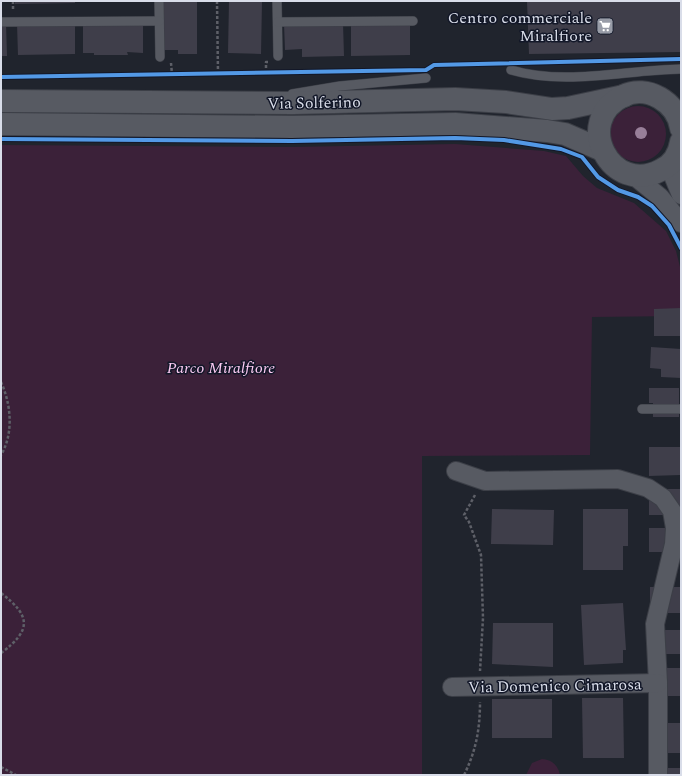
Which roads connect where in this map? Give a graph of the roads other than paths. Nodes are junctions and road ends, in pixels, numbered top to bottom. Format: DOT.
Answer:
graph roads {
  1 [pos="159,1"];
  2 [pos="277,1"];
  3 [pos="160,21"];
  4 [pos="413,21"];
  5 [pos="1,22"];
  6 [pos="278,22"];
  7 [pos="278,56"];
  8 [pos="160,57"];
  9 [pos="681,69"];
  10 [pos="511,70"];
  11 [pos="426,78"];
  12 [pos="624,96"];
  13 [pos="656,96"];
  14 [pos="1,101"];
  15 [pos="681,101"];
  16 [pos="236,102"];
  17 [pos="1,124"];
  18 [pos="679,145"];
  19 [pos="602,150"];
  20 [pos="633,175"];
  21 [pos="681,195"];
  22 [pos="681,223"];
  23 [pos="642,409"];
  24 [pos="681,409"];
  25 [pos="456,471"];
  26 [pos="658,683"];
  27 [pos="452,687"];
  28 [pos="658,775"];
  1 -- 3 [label="lane"];
  2 -- 6 [label="lane"];
  3 -- 5 [label="lane"];
  3 -- 8 [label="lane"];
  4 -- 6 [label="lane"];
  6 -- 7 [label="lane"];
  9 -- 10 [label="lane"];
  11 -- 16 [label="lane"];
  12 -- 13 [label="main road, Via Solferino"];
  12 -- 16 [label="main road, Via Solferino"];
  12 -- 19 [label="main road"];
  13 -- 15 [label="main road, Via Solferino"];
  13 -- 18 [label="main road"];
  14 -- 16 [label="main road, Via Solferino"];
  17 -- 19 [label="main road, Via Solferino"];
  18 -- 20 [label="main road"];
  18 -- 21 [label="street"];
  19 -- 20 [label="main road"];
  20 -- 22 [label="street"];
  23 -- 24 [label="lane"];
  25 -- 26 [label="street, Via Domenico Cimarosa"];
  26 -- 27 [label="street, Via Domenico Cimarosa"];
  26 -- 28 [label="street, Via Domenico Cimarosa"];
}
